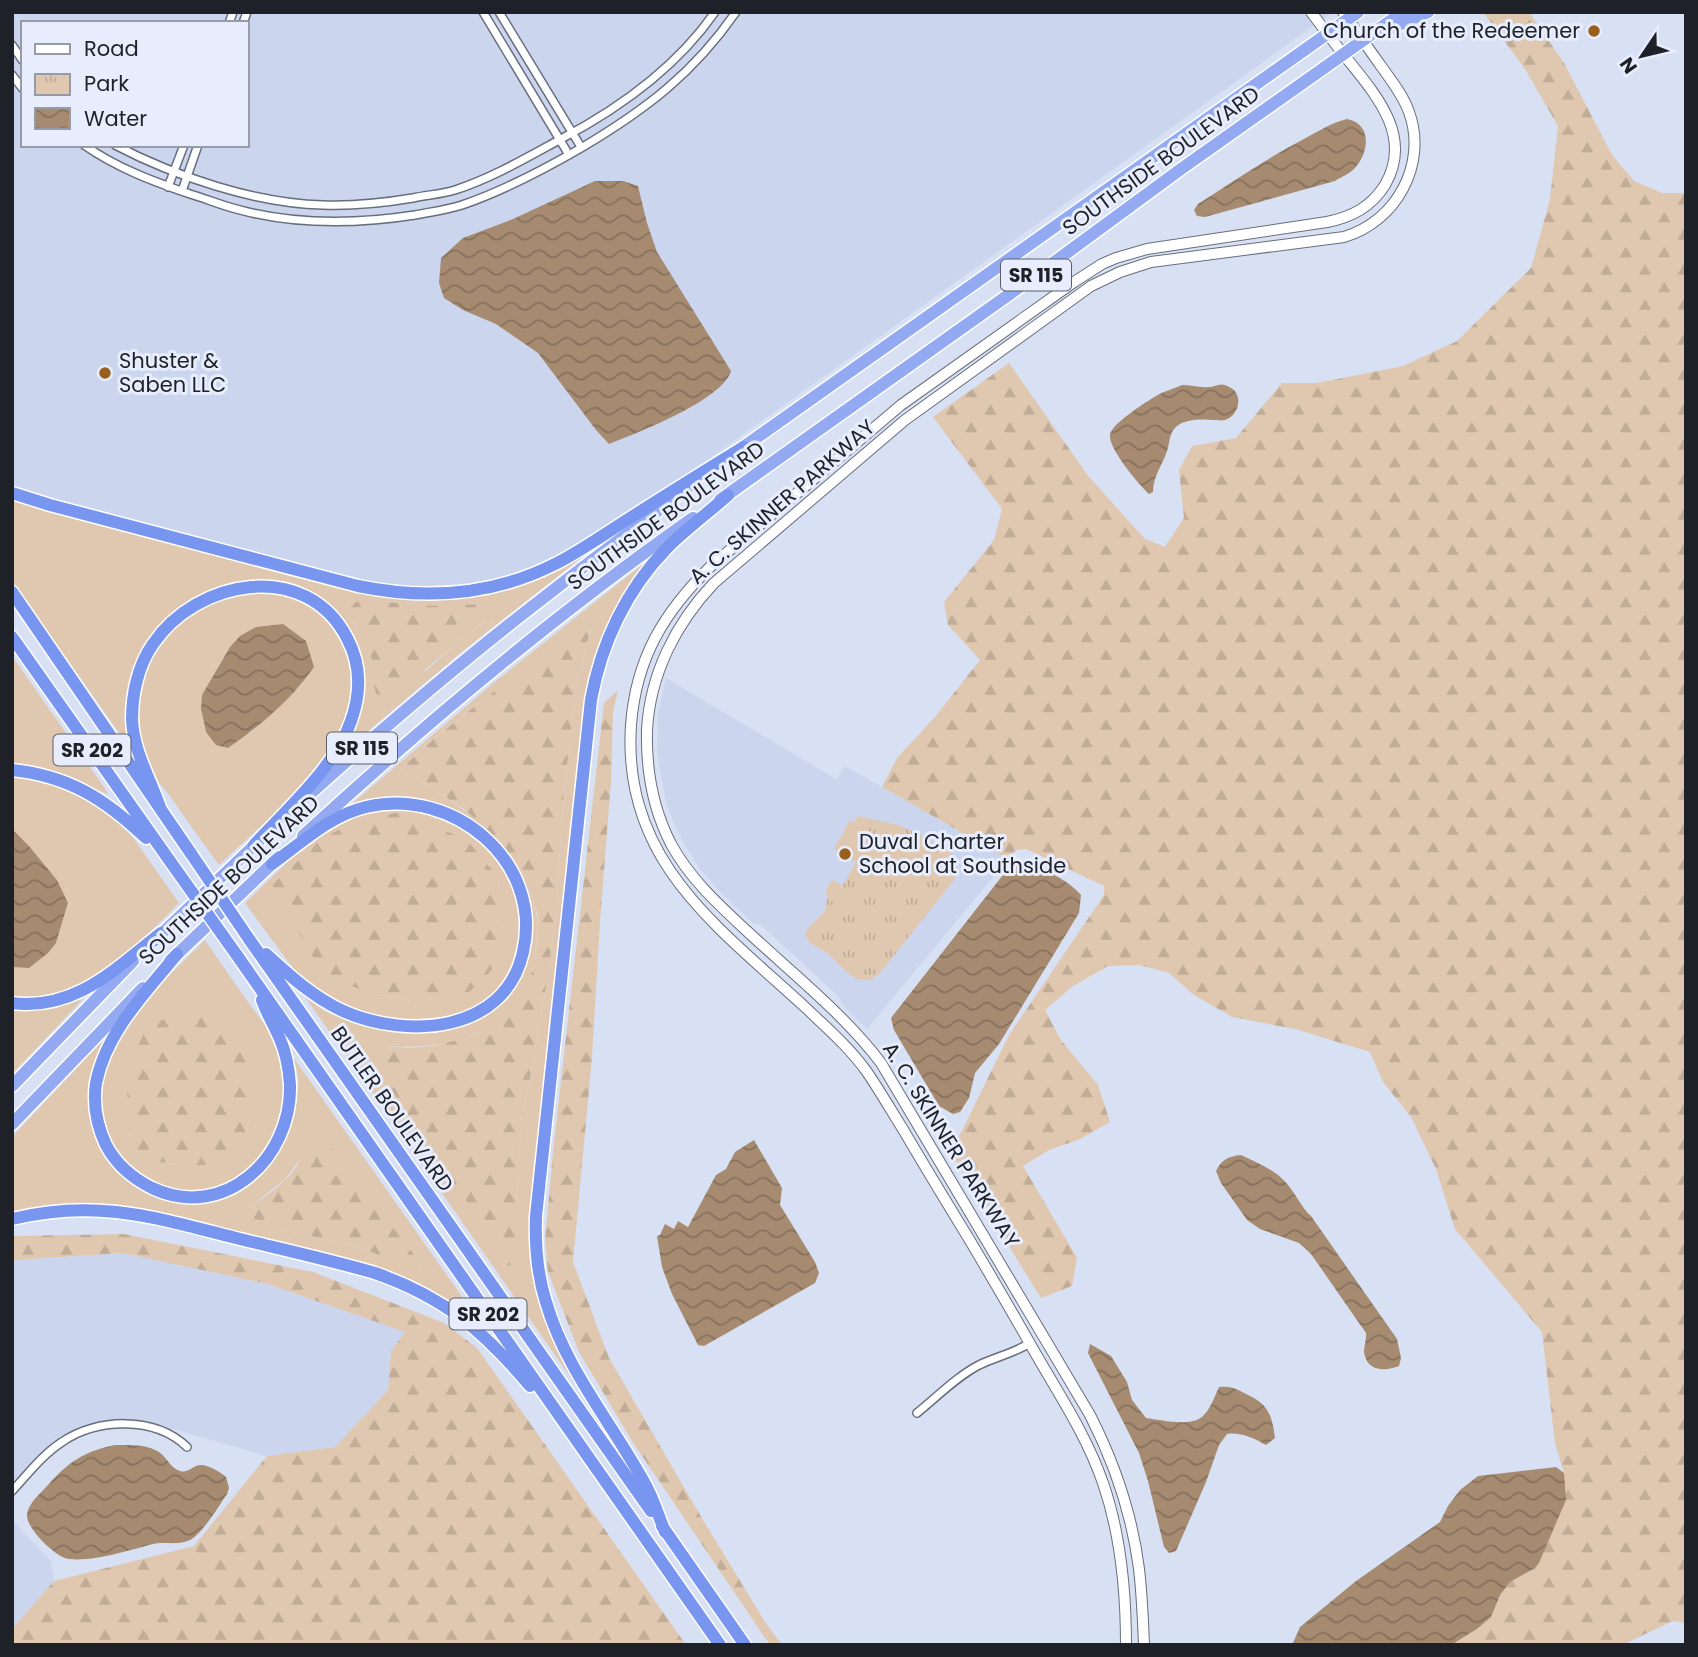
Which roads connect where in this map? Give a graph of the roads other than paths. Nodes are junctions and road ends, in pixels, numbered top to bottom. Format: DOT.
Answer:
graph roads {
  1 [pos="482,12"];
  2 [pos="499,12"];
  3 [pos="715,12"];
  4 [pos="736,12"];
  5 [pos="1311,12"];
  6 [pos="1403,12"];
  7 [pos="1428,12"];
  8 [pos="1350,15"];
  9 [pos="1327,34"];
  10 [pos="1363,40"];
  11 [pos="1343,54"];
  12 [pos="573,133"];
  13 [pos="560,140"];
  14 [pos="87,147"];
  15 [pos="119,147"];
  16 [pos="183,147"];
  17 [pos="197,147"];
  18 [pos="581,148"];
  19 [pos="569,155"];
  20 [pos="174,171"];
  21 [pos="187,176"];
  22 [pos="168,187"];
  23 [pos="182,191"];
  24 [pos="744,446"];
  25 [pos="12,493"];
  26 [pos="728,495"];
  27 [pos="12,592"];
  28 [pos="663,623"];
  29 [pos="676,632"];
  30 [pos="12,637"];
  31 [pos="12,770"];
  32 [pos="161,810"];
  33 [pos="254,845"];
  34 [pos="172,864"];
  35 [pos="272,864"];
  36 [pos="161,933"];
  37 [pos="249,939"];
  38 [pos="177,954"];
  39 [pos="256,984"];
  40 [pos="12,1003"];
  41 [pos="12,1086"];
  42 [pos="12,1124"];
  43 [pos="12,1219"];
  44 [pos="1030,1343"];
  45 [pos="917,1413"];
  46 [pos="187,1447"];
  47 [pos="582,1448"];
  48 [pos="12,1491"];
  49 [pos="665,1531"];
  50 [pos="720,1645"];
  51 [pos="745,1645"];
  52 [pos="1126,1645"];
  53 [pos="1144,1645"];
  1 -- 13 [label="street"];
  2 -- 12 [label="street"];
  3 -- 12 [label="street"];
  4 -- 18 [label="street"];
  5 -- 9 [label="main road, A. C. SKINNER PARKWAY"];
  6 -- 10 [label="highway, SOUTHSIDE BOULEVARD / SR 115"];
  7 -- 10 [label="highway"];
  8 -- 9 [label="highway, SOUTHSIDE BOULEVARD / SR 115"];
  8 -- 10 [label="main road, A. C. SKINNER PARKWAY"];
  9 -- 11 [label="main road, A. C. SKINNER PARKWAY"];
  9 -- 24 [label="highway, SOUTHSIDE BOULEVARD / SR 115"];
  10 -- 11 [label="highway, SOUTHSIDE BOULEVARD / SR 115"];
  10 -- 29 [label="main road, A. C. SKINNER PARKWAY"];
  11 -- 26 [label="highway, SOUTHSIDE BOULEVARD / SR 115"];
  11 -- 28 [label="main road, A. C. SKINNER PARKWAY"];
  12 -- 13 [label="street"];
  12 -- 18 [label="street"];
  13 -- 19 [label="street"];
  13 -- 21 [label="street"];
  14 -- 22 [label="street"];
  15 -- 20 [label="street"];
  16 -- 20 [label="street"];
  17 -- 21 [label="street"];
  18 -- 19 [label="street"];
  19 -- 23 [label="street"];
  20 -- 21 [label="street"];
  20 -- 22 [label="street"];
  21 -- 23 [label="street"];
  22 -- 23 [label="street"];
  24 -- 25 [label="highway"];
  24 -- 33 [label="highway, SOUTHSIDE BOULEVARD / SR 115"];
  26 -- 35 [label="highway, SOUTHSIDE BOULEVARD / SR 115"];
  26 -- 49 [label="highway"];
  27 -- 32 [label="highway, BUTLER BOULEVARD / SR 202"];
  28 -- 29 [label="main road"];
  28 -- 44 [label="main road, A. C. SKINNER PARKWAY"];
  29 -- 53 [label="main road, A. C. SKINNER PARKWAY"];
  30 -- 34 [label="highway, BUTLER BOULEVARD / SR 202"];
  31 -- 34 [label="highway"];
  32 -- 33 [label="highway"];
  32 -- 37 [label="highway, BUTLER BOULEVARD / SR 202, bridge"];
  33 -- 36 [label="highway, SOUTHSIDE BOULEVARD / SR 115"];
  34 -- 39 [label="highway, BUTLER BOULEVARD / SR 202, bridge"];
  35 -- 37 [label="highway"];
  35 -- 38 [label="highway, SOUTHSIDE BOULEVARD / SR 115"];
  36 -- 40 [label="highway"];
  36 -- 41 [label="highway, SOUTHSIDE BOULEVARD / SR 115"];
  37 -- 49 [label="highway, BUTLER BOULEVARD / SR 202"];
  38 -- 39 [label="highway"];
  38 -- 42 [label="highway, SOUTHSIDE BOULEVARD / SR 115"];
  39 -- 47 [label="highway, BUTLER BOULEVARD / SR 202"];
  43 -- 47 [label="highway"];
  44 -- 45 [label="street"];
  44 -- 52 [label="main road, A. C. SKINNER PARKWAY"];
  46 -- 48 [label="street"];
  47 -- 50 [label="highway, BUTLER BOULEVARD / SR 202"];
  49 -- 51 [label="highway, BUTLER BOULEVARD / SR 202"];
}
